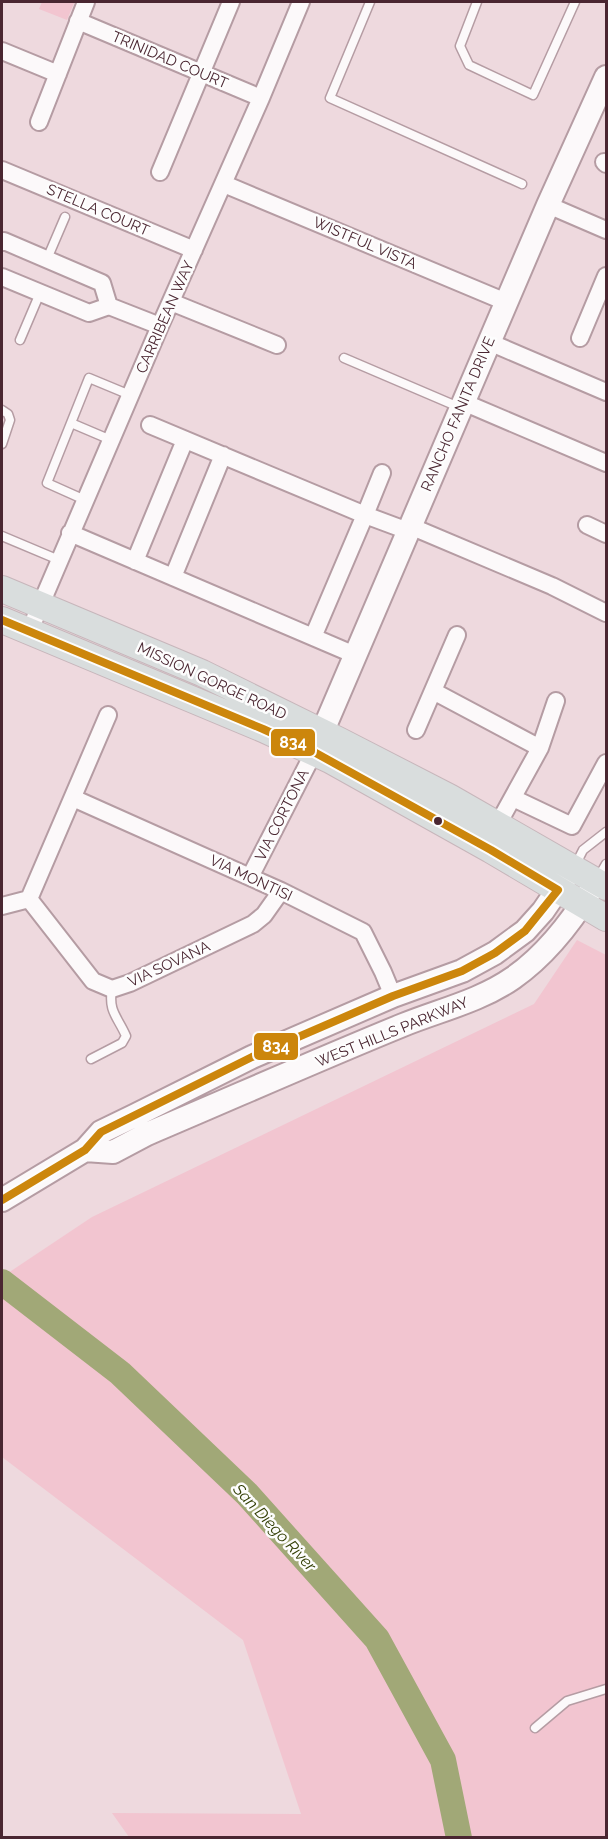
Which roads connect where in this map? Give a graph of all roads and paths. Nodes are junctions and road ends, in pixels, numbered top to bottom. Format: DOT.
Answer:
graph roads {
  1 [pos="86,2"];
  2 [pos="231,2"];
  3 [pos="301,2"];
  4 [pos="370,2"];
  5 [pos="477,2"];
  6 [pos="575,2"];
  7 [pos="78,21"];
  8 [pos="2,51"];
  9 [pos="201,73"];
  10 [pos="58,74"];
  11 [pos="606,77"];
  12 [pos="261,98"];
  13 [pos="39,122"];
  14 [pos="2,170"];
  15 [pos="160,172"];
  16 [pos="224,184"];
  17 [pos="522,184"];
  18 [pos="548,205"];
  19 [pos="65,217"];
  20 [pos="606,230"];
  21 [pos="2,242"];
  22 [pos="194,250"];
  23 [pos="47,259"];
  24 [pos="606,276"];
  25 [pos="2,277"];
  26 [pos="40,293"];
  27 [pos="602,301"];
  28 [pos="171,302"];
  29 [pos="506,302"];
  30 [pos="109,306"];
  31 [pos="160,326"];
  32 [pos="580,338"];
  33 [pos="20,340"];
  34 [pos="489,342"];
  35 [pos="277,345"];
  36 [pos="344,358"];
  37 [pos="606,392"];
  38 [pos="130,395"];
  39 [pos="462,405"];
  40 [pos="2,410"];
  41 [pos="71,423"];
  42 [pos="150,425"];
  43 [pos="111,440"];
  44 [pos="186,440"];
  45 [pos="2,444"];
  46 [pos="223,455"];
  47 [pos="606,463"];
  48 [pos="382,473"];
  49 [pos="85,500"];
  50 [pos="365,515"];
  51 [pos="587,525"];
  52 [pos="409,529"];
  53 [pos="70,533"];
  54 [pos="606,534"];
  55 [pos="2,536"];
  56 [pos="59,560"];
  57 [pos="135,561"];
  58 [pos="173,577"];
  59 [pos="2,589"];
  60 [pos="40,605"];
  61 [pos="606,613"];
  62 [pos="2,620"];
  63 [pos="29,632"];
  64 [pos="457,635"];
  65 [pos="313,638"];
  66 [pos="355,655"];
  67 [pos="433,691"];
  68 [pos="556,701"];
  69 [pos="108,715"];
  70 [pos="416,730"];
  71 [pos="318,742"];
  72 [pos="540,748"];
  73 [pos="606,763"];
  74 [pos="73,798"];
  75 [pos="513,798"];
  76 [pos="498,824"];
  77 [pos="606,832"];
  78 [pos="573,868"];
  79 [pos="250,878"];
  80 [pos="603,878"];
  81 [pos="558,890"];
  82 [pos="281,891"];
  83 [pos="29,899"];
  84 [pos="582,905"];
  85 [pos="2,906"];
  86 [pos="606,918"];
  87 [pos="112,989"];
  88 [pos="393,996"];
  89 [pos="91,1059"];
  90 [pos="85,1150"];
  91 [pos="2,1200"];
  92 [pos="606,1689"];
  93 [pos="535,1728"];
  1 -- 7 [label="street"];
  2 -- 9 [label="street"];
  3 -- 12 [label="street, CARRIBEAN WAY"];
  4 -- 17 [label="lane"];
  5 -- 6 [label="lane"];
  7 -- 9 [label="street, TRINIDAD COURT"];
  7 -- 10 [label="street"];
  8 -- 10 [label="street"];
  9 -- 12 [label="street, TRINIDAD COURT"];
  9 -- 15 [label="street"];
  10 -- 13 [label="street"];
  11 -- 18 [label="main road, RANCHO FANITA DRIVE"];
  12 -- 16 [label="street, CARRIBEAN WAY"];
  14 -- 22 [label="street, STELLA COURT"];
  16 -- 22 [label="street, CARRIBEAN WAY"];
  16 -- 29 [label="street, WISTFUL VISTA"];
  18 -- 20 [label="street"];
  18 -- 29 [label="main road, RANCHO FANITA DRIVE"];
  19 -- 23 [label="lane"];
  21 -- 23 [label="street"];
  22 -- 28 [label="street, CARRIBEAN WAY"];
  23 -- 30 [label="street"];
  24 -- 27 [label="street"];
  25 -- 26 [label="street"];
  26 -- 30 [label="street"];
  26 -- 33 [label="lane"];
  27 -- 32 [label="street"];
  28 -- 31 [label="street, CARRIBEAN WAY"];
  28 -- 35 [label="street"];
  29 -- 34 [label="main road, RANCHO FANITA DRIVE"];
  30 -- 31 [label="street"];
  31 -- 38 [label="street, CARRIBEAN WAY"];
  34 -- 37 [label="street"];
  34 -- 39 [label="main road, RANCHO FANITA DRIVE"];
  36 -- 39 [label="lane"];
  38 -- 41 [label="lane"];
  38 -- 43 [label="street, CARRIBEAN WAY"];
  39 -- 47 [label="street"];
  39 -- 52 [label="main road, RANCHO FANITA DRIVE"];
  40 -- 45 [label="lane"];
  41 -- 43 [label="lane"];
  41 -- 49 [label="lane"];
  42 -- 44 [label="street"];
  43 -- 49 [label="street, CARRIBEAN WAY"];
  44 -- 46 [label="street"];
  44 -- 57 [label="street"];
  46 -- 50 [label="street"];
  46 -- 58 [label="street"];
  48 -- 50 [label="street"];
  49 -- 53 [label="street, CARRIBEAN WAY"];
  50 -- 52 [label="street"];
  50 -- 65 [label="street"];
  51 -- 54 [label="street"];
  52 -- 61 [label="street"];
  52 -- 66 [label="main road, RANCHO FANITA DRIVE"];
  53 -- 56 [label="street, CARRIBEAN WAY"];
  53 -- 57 [label="street"];
  55 -- 56 [label="lane"];
  56 -- 60 [label="street, CARRIBEAN WAY"];
  57 -- 58 [label="street"];
  58 -- 65 [label="street"];
  59 -- 60 [label="main road, MISSION GORGE ROAD"];
  60 -- 63 [label="street, CARRIBEAN WAY"];
  60 -- 71 [label="main road, MISSION GORGE ROAD"];
  62 -- 63 [label="main road, MISSION GORGE ROAD"];
  63 -- 71 [label="main road, MISSION GORGE ROAD"];
  64 -- 67 [label="street"];
  65 -- 66 [label="street"];
  66 -- 71 [label="main road, RANCHO FANITA DRIVE"];
  67 -- 70 [label="street"];
  67 -- 72 [label="street"];
  68 -- 72 [label="street"];
  69 -- 74 [label="street"];
  71 -- 76 [label="main road, MISSION GORGE ROAD"];
  71 -- 79 [label="street, VIA CORTONA"];
  71 -- 81 [label="main road, MISSION GORGE ROAD"];
  72 -- 75 [label="street"];
  73 -- 75 [label="street"];
  74 -- 79 [label="street, VIA MONTISI"];
  74 -- 83 [label="street"];
  75 -- 76 [label="street"];
  76 -- 78 [label="main road, MISSION GORGE ROAD"];
  77 -- 78 [label="lane"];
  78 -- 80 [label="main road, MISSION GORGE ROAD"];
  78 -- 81 [label="main road, WEST HILLS PARKWAY"];
  79 -- 82 [label="street, VIA MONTISI"];
  80 -- 84 [label="main road, WEST HILLS PARKWAY"];
  81 -- 84 [label="main road, MISSION GORGE ROAD"];
  81 -- 88 [label="main road, WEST HILLS PARKWAY"];
  82 -- 87 [label="street, VIA SOVANA"];
  82 -- 88 [label="street, VIA MONTISI"];
  83 -- 85 [label="street"];
  83 -- 87 [label="street, VIA SOVANA"];
  84 -- 86 [label="main road, MISSION GORGE ROAD"];
  84 -- 90 [label="main road, WEST HILLS PARKWAY"];
  87 -- 89 [label="lane"];
  88 -- 90 [label="main road, WEST HILLS PARKWAY"];
  90 -- 91 [label="main road, WEST HILLS PARKWAY"];
  92 -- 93 [label="lane"];
}
